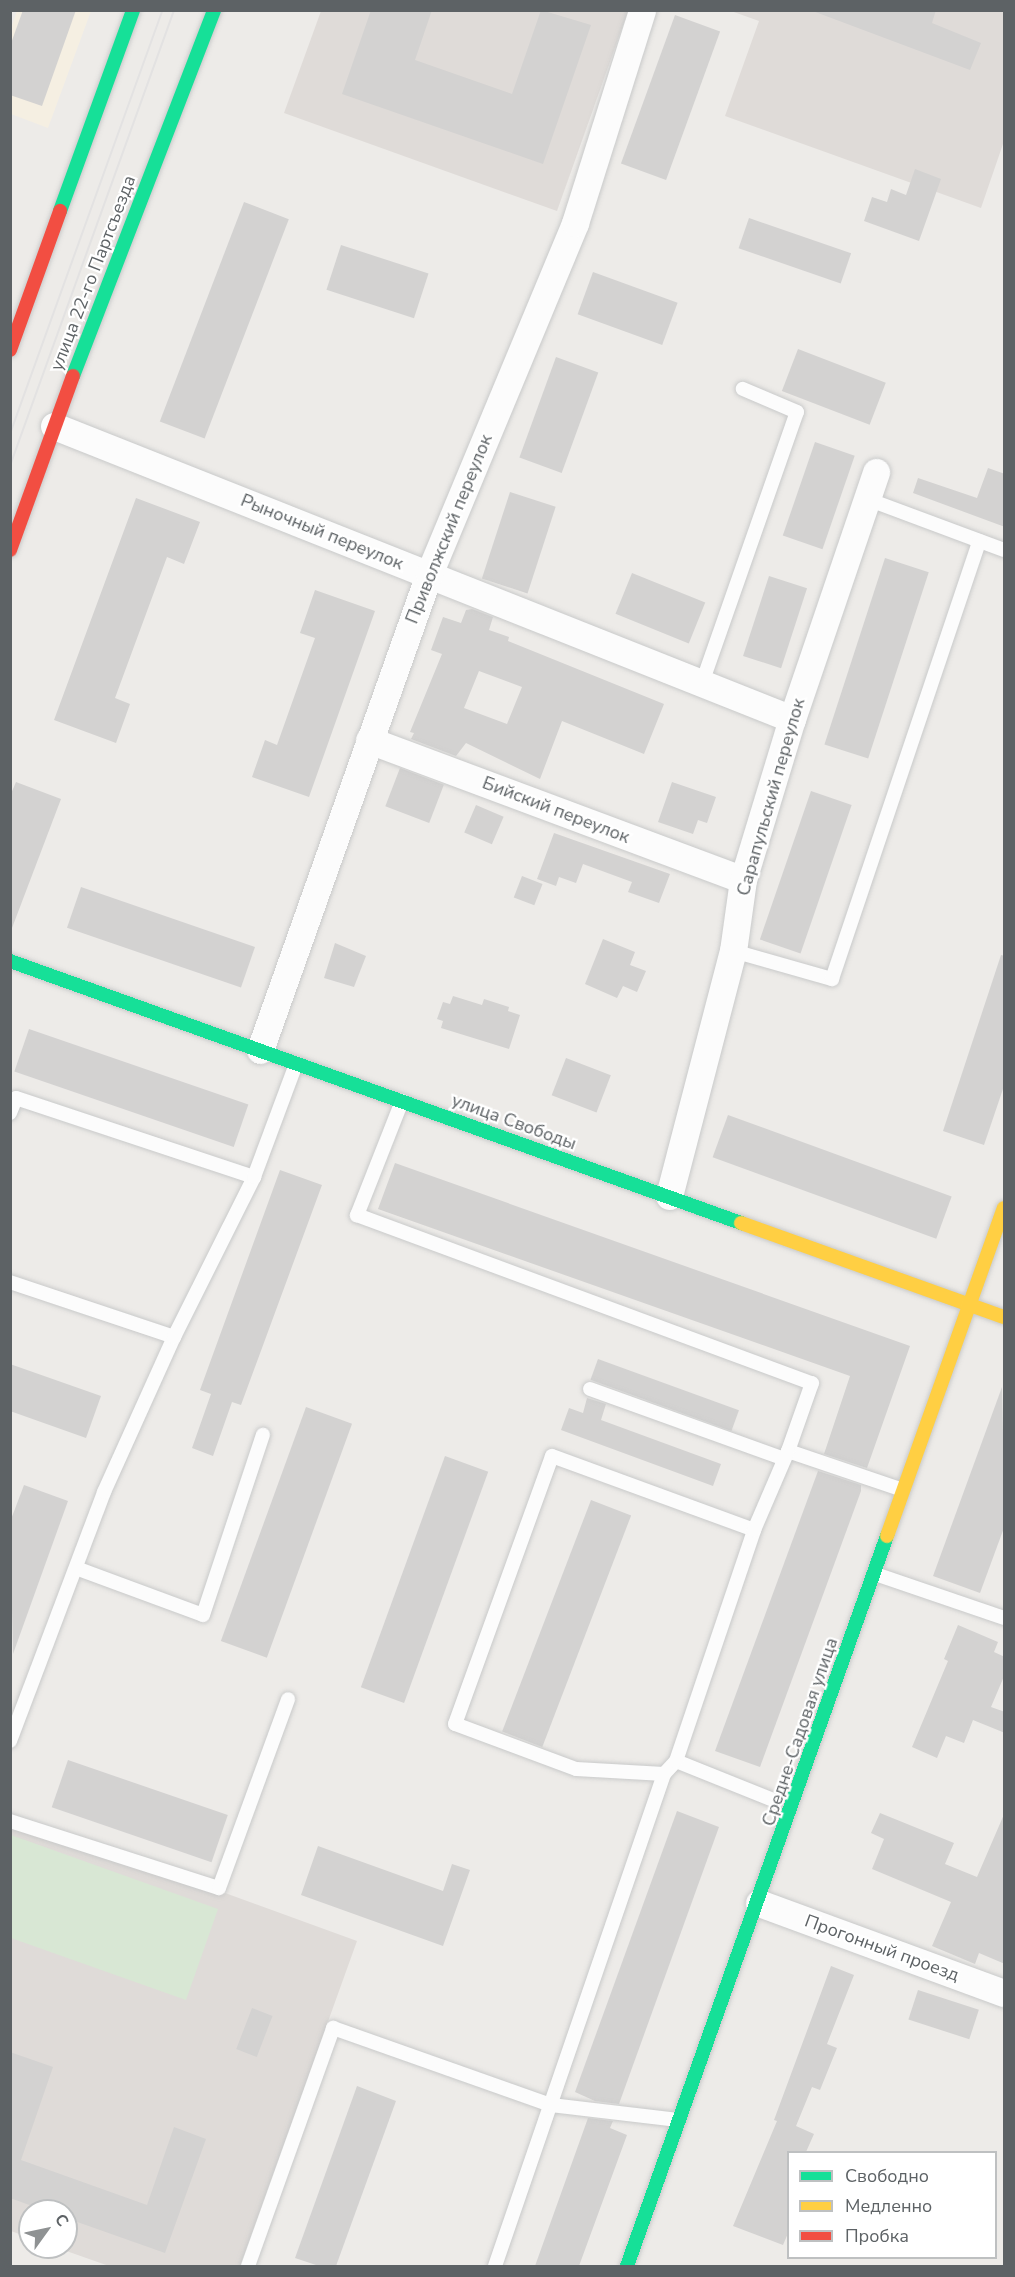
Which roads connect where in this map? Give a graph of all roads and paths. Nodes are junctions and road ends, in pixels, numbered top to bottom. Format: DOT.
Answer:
graph roads {
  1 [pos="133,10"];
  2 [pos="214,10"];
  3 [pos="642,10"];
  4 [pos="14,330"];
  5 [pos="10,350"];
  6 [pos="743,389"];
  7 [pos="54,426"];
  8 [pos="876,472"];
  9 [pos="867,499"];
  10 [pos="979,541"];
  11 [pos="10,550"];
  12 [pos="1005,550"];
  13 [pos="429,574"];
  14 [pos="702,683"];
  15 [pos="792,718"];
  16 [pos="369,740"];
  17 [pos="743,880"];
  18 [pos="733,951"];
  19 [pos="10,961"];
  20 [pos="260,1050"];
  21 [pos="296,1063"];
  22 [pos="402,1101"];
  23 [pos="10,1113"];
  24 [pos="254,1177"];
  25 [pos="669,1196"];
  26 [pos="1005,1208"];
  27 [pos="10,1282"];
  28 [pos="969,1304"];
  29 [pos="1005,1317"];
  30 [pos="174,1337"];
  31 [pos="590,1389"];
  32 [pos="264,1435"];
  33 [pos="786,1455"];
  34 [pos="904,1491"];
  35 [pos="754,1530"];
  36 [pos="76,1568"];
  37 [pos="875,1574"];
  38 [pos="1005,1618"];
  39 [pos="288,1699"];
  40 [pos="10,1741"];
  41 [pos="676,1761"];
  42 [pos="664,1774"];
  43 [pos="771,1799"];
  44 [pos="10,1821"];
  45 [pos="759,1903"];
  46 [pos="1005,1993"];
  47 [pos="550,2105"];
  48 [pos="680,2121"];
  49 [pos="248,2266"];
  50 [pos="495,2266"];
  51 [pos="627,2266"];
  1 -- 4 [label="main road"];
  2 -- 7 [label="main road, улица 22-го Партсъезда"];
  3 -- 13 [label="street, Приволжский переулок"];
  4 -- 5 [label="main road"];
  6 -- 14 [label="lane"];
  7 -- 11 [label="main road, улица 22-го Партсъезда"];
  7 -- 13 [label="street, Рыночный переулок"];
  8 -- 9 [label="street, Сарапульский переулок"];
  9 -- 10 [label="lane"];
  9 -- 15 [label="street, Сарапульский переулок"];
  10 -- 12 [label="lane"];
  10 -- 18 [label="lane"];
  13 -- 14 [label="street, Рыночный переулок"];
  13 -- 16 [label="street, Приволжский переулок"];
  14 -- 15 [label="street, Рыночный переулок"];
  15 -- 17 [label="street, Сарапульский переулок"];
  16 -- 17 [label="street, Бийский переулок"];
  16 -- 20 [label="street, Приволжский переулок"];
  17 -- 18 [label="street, Сарапульский переулок"];
  18 -- 25 [label="street, Сарапульский переулок"];
  19 -- 20 [label="main road, улица Свободы"];
  20 -- 21 [label="main road, улица Свободы"];
  21 -- 22 [label="main road, улица Свободы"];
  21 -- 24 [label="lane"];
  22 -- 25 [label="main road, улица Свободы"];
  22 -- 33 [label="lane"];
  23 -- 24 [label="lane"];
  24 -- 30 [label="lane"];
  25 -- 28 [label="main road, улица Свободы"];
  26 -- 28 [label="main road, Средне-Садовая улица"];
  27 -- 30 [label="lane"];
  28 -- 29 [label="main road, улица Свободы"];
  28 -- 34 [label="main road, Средне-Садовая улица"];
  30 -- 36 [label="lane"];
  31 -- 33 [label="lane"];
  32 -- 36 [label="lane"];
  33 -- 34 [label="lane"];
  33 -- 35 [label="lane"];
  34 -- 37 [label="main road, Средне-Садовая улица"];
  35 -- 41 [label="lane"];
  35 -- 42 [label="lane"];
  36 -- 40 [label="lane"];
  37 -- 38 [label="lane"];
  37 -- 45 [label="main road, Средне-Садовая улица"];
  39 -- 44 [label="lane"];
  41 -- 42 [label="lane"];
  41 -- 43 [label="lane"];
  42 -- 47 [label="lane"];
  45 -- 46 [label="street, Прогонный проезд"];
  45 -- 48 [label="main road, Средне-Садовая улица"];
  47 -- 48 [label="lane"];
  47 -- 49 [label="lane"];
  47 -- 50 [label="lane"];
  48 -- 51 [label="main road, Средне-Садовая улица"];
}
